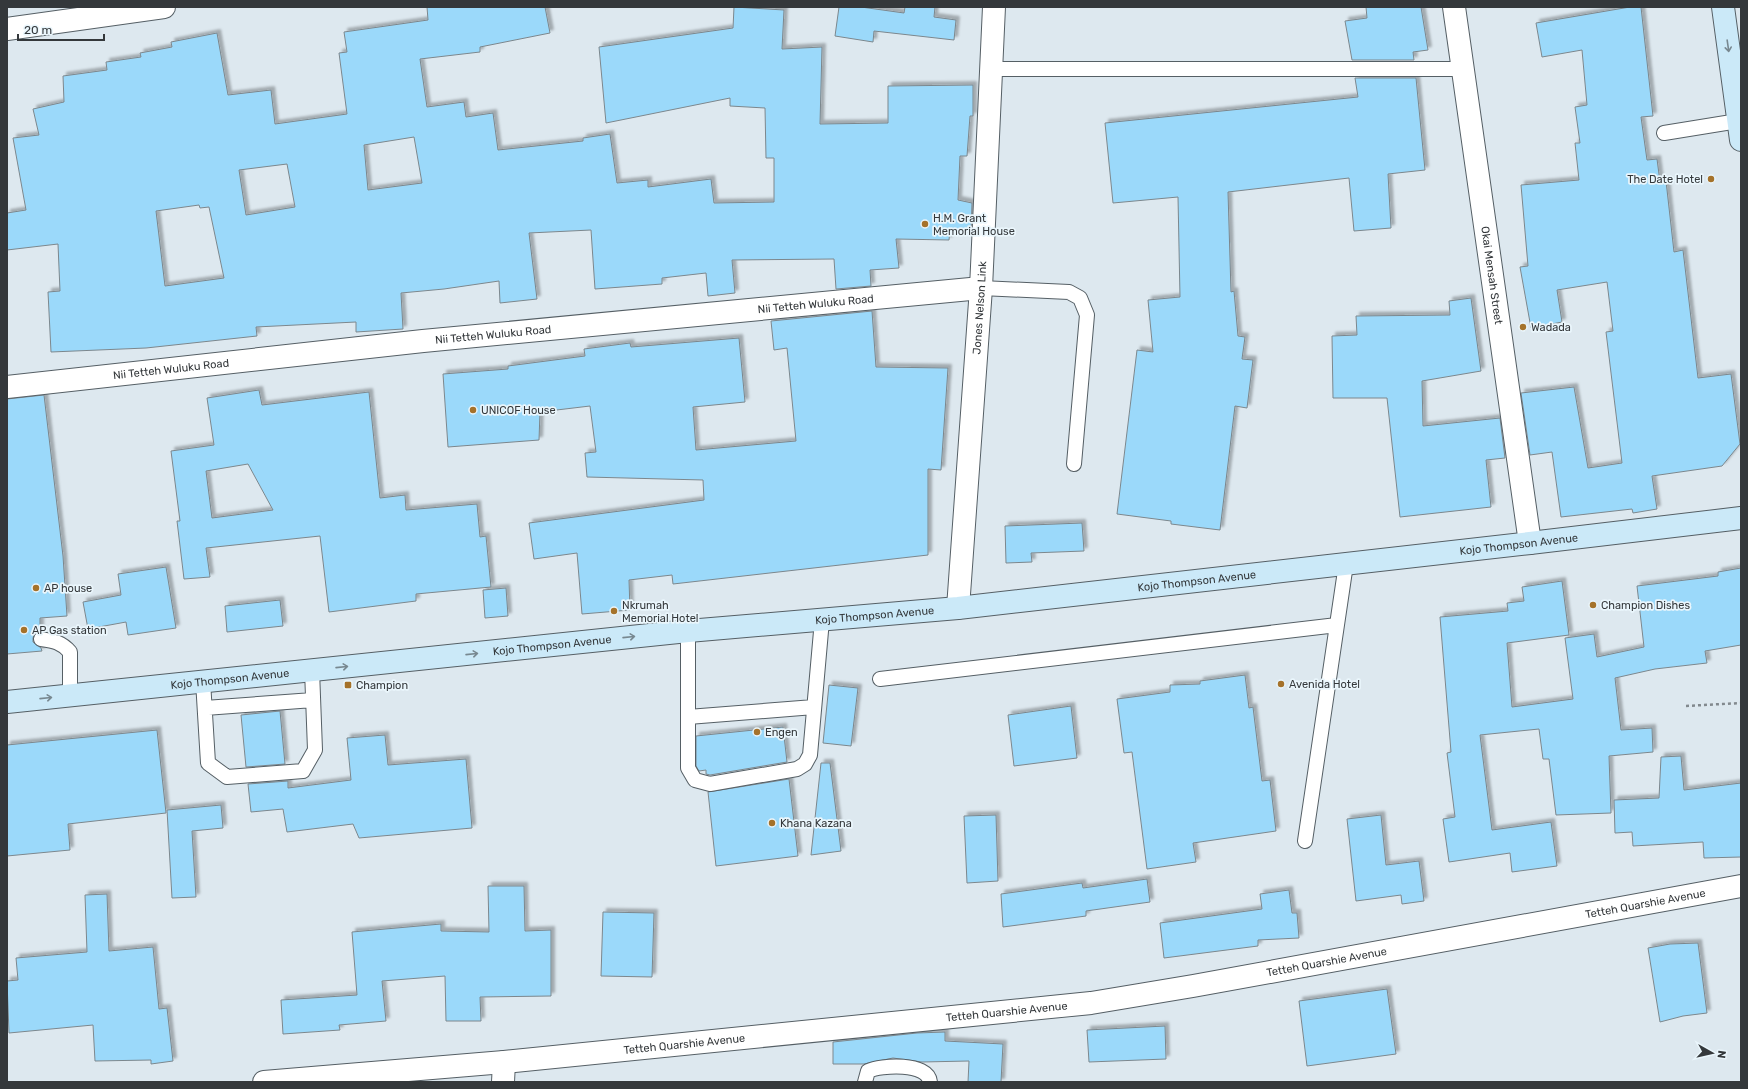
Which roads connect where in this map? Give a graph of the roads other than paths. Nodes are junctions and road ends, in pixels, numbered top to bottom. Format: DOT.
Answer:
graph roads {
  1 [pos="164,7"];
  2 [pos="994,7"];
  3 [pos="1454,7"];
  4 [pos="1723,7"];
  5 [pos="7,30"];
  6 [pos="991,69"];
  7 [pos="1463,69"];
  8 [pos="1740,130"];
  9 [pos="1664,133"];
  10 [pos="981,288"];
  11 [pos="7,387"];
  12 [pos="1074,464"];
  13 [pos="1741,518"];
  14 [pos="1530,543"];
  15 [pos="1346,564"];
  16 [pos="958,608"];
  17 [pos="822,620"];
  18 [pos="1337,626"];
  19 [pos="688,631"];
  20 [pos="41,639"];
  21 [pos="312,670"];
  22 [pos="880,679"];
  23 [pos="203,681"];
  24 [pos="70,695"];
  25 [pos="313,700"];
  26 [pos="7,702"];
  27 [pos="814,707"];
  28 [pos="205,708"];
  29 [pos="688,717"];
  30 [pos="1305,841"];
  31 [pos="1741,886"];
  32 [pos="504,1072"];
  33 [pos="264,1082"];
  34 [pos="865,1082"];
  35 [pos="930,1082"];
  1 -- 5 [label="street"];
  2 -- 6 [label="street, Jones Nelson Link"];
  3 -- 7 [label="street, Okai Mensah Street"];
  4 -- 8 [label="main road, one-way"];
  6 -- 7 [label="lane"];
  6 -- 10 [label="street, Jones Nelson Link"];
  7 -- 14 [label="street, Okai Mensah Street"];
  8 -- 9 [label="lane"];
  10 -- 11 [label="street, Nii Tetteh Wuluku Road"];
  10 -- 12 [label="lane"];
  10 -- 16 [label="street, Jones Nelson Link"];
  13 -- 14 [label="main road, Kojo Thompson Avenue"];
  14 -- 15 [label="main road, Kojo Thompson Avenue"];
  15 -- 16 [label="main road, Kojo Thompson Avenue"];
  15 -- 18 [label="lane"];
  16 -- 17 [label="main road, Kojo Thompson Avenue"];
  17 -- 19 [label="main road, Kojo Thompson Avenue"];
  17 -- 27 [label="lane"];
  18 -- 22 [label="lane"];
  18 -- 30 [label="lane"];
  21 -- 19 [label="main road, Kojo Thompson Avenue, one-way"];
  19 -- 29 [label="lane"];
  20 -- 24 [label="lane"];
  21 -- 23 [label="main road, Kojo Thompson Avenue"];
  21 -- 25 [label="lane"];
  23 -- 24 [label="main road, Kojo Thompson Avenue"];
  23 -- 28 [label="lane"];
  26 -- 24 [label="main road, Kojo Thompson Avenue, one-way"];
  25 -- 28 [label="lane"];
  25 -- 28 [label="lane"];
  27 -- 29 [label="lane"];
  27 -- 29 [label="lane"];
  31 -- 32 [label="street, Tetteh Quarshie Avenue"];
  32 -- 33 [label="street, Tetteh Quarshie Avenue"];
  34 -- 35 [label="lane"];
}
